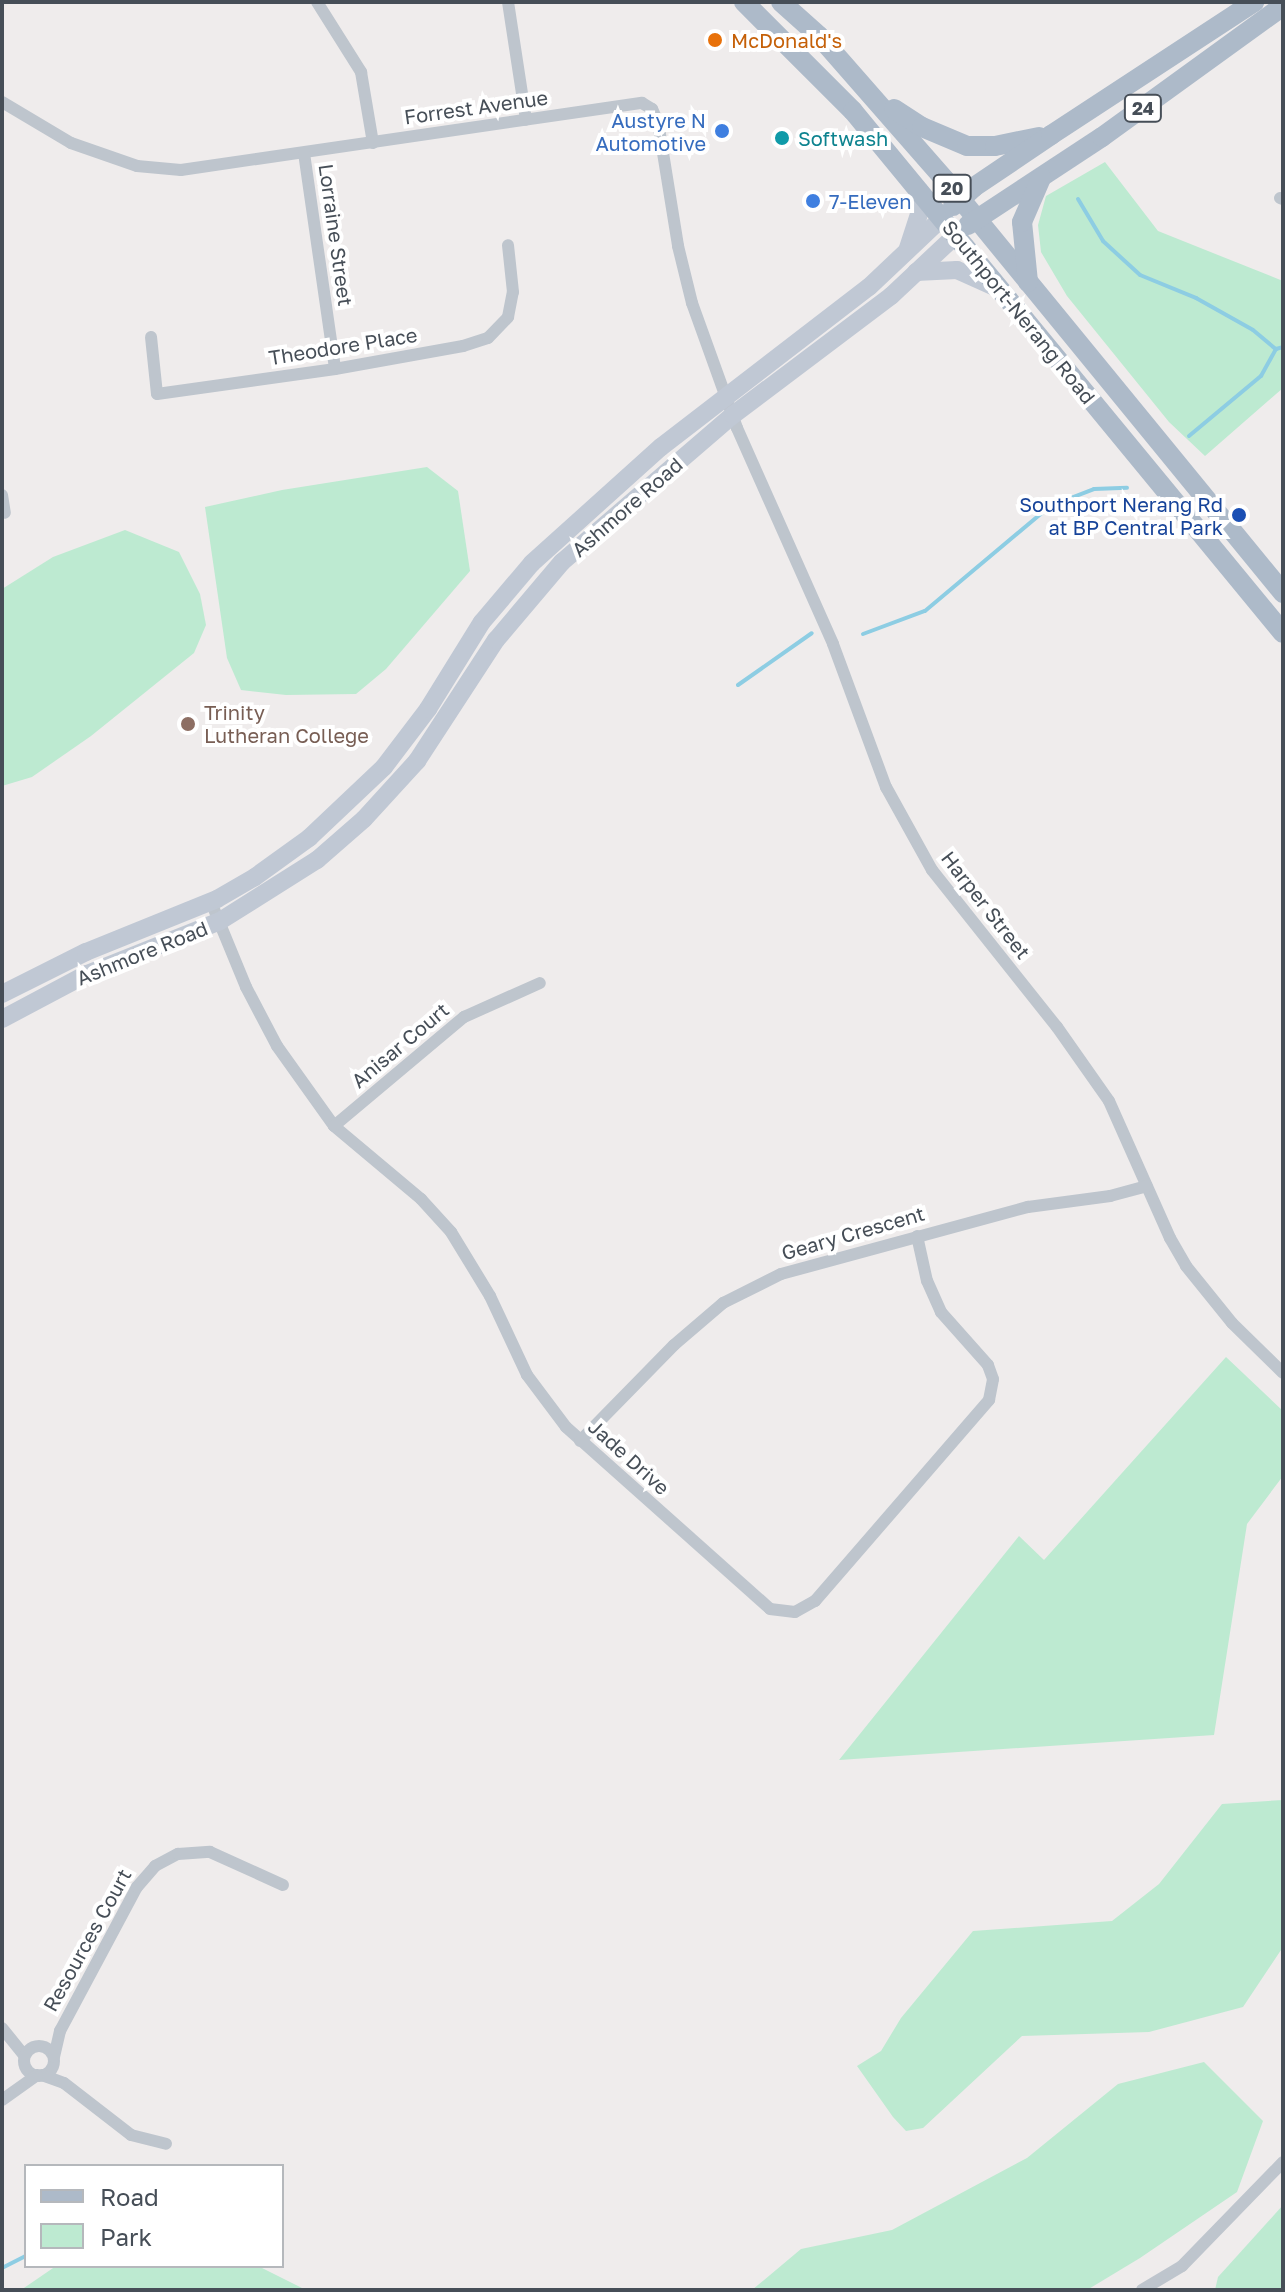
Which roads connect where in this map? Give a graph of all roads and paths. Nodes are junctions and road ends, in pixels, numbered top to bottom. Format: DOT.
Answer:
graph roads {
  1 [pos="317,2"];
  2 [pos="508,2"];
  3 [pos="744,2"];
  4 [pos="781,2"];
  5 [pos="1254,2"];
  6 [pos="1283,6"];
  7 [pos="873,96"];
  8 [pos="2,102"];
  9 [pos="526,120"];
  10 [pos="1051,135"];
  11 [pos="373,143"];
  12 [pos="304,153"];
  13 [pos="1042,175"];
  14 [pos="920,191"];
  15 [pos="961,199"];
  16 [pos="942,218"];
  17 [pos="977,219"];
  18 [pos="956,235"];
  19 [pos="508,245"];
  20 [pos="908,251"];
  21 [pos="916,272"];
  22 [pos="1029,283"];
  23 [pos="1003,292"];
  24 [pos="151,337"];
  25 [pos="335,369"];
  26 [pos="727,393"];
  27 [pos="733,415"];
  28 [pos="2,495"];
  29 [pos="5,513"];
  30 [pos="1283,593"];
  31 [pos="1283,633"];
  32 [pos="211,902"];
  33 [pos="220,921"];
  34 [pos="540,983"];
  35 [pos="2,994"];
  36 [pos="2,1019"];
  37 [pos="334,1126"];
  38 [pos="1147,1186"];
  39 [pos="917,1236"];
  40 [pos="1283,1373"];
  41 [pos="580,1441"];
  42 [pos="283,1885"];
  43 [pos="2,2028"];
  44 [pos="60,2031"];
  45 [pos="30,2052"];
  46 [pos="54,2060"];
  47 [pos="39,2075"];
  48 [pos="64,2083"];
  49 [pos="17,2086"];
  50 [pos="2,2100"];
  51 [pos="166,2144"];
  52 [pos="1283,2162"];
  53 [pos="1142,2290"];
  1 -- 11 [label="street"];
  2 -- 9 [label="street"];
  3 -- 14 [label="main road, Southport-Nerang Road / 20"];
  4 -- 7 [label="main road, Southport-Nerang Road / 20"];
  5 -- 10 [label="main road, Ashmore Road / 24"];
  6 -- 13 [label="main road, Ashmore Road / 24"];
  7 -- 10 [label="main road"];
  7 -- 15 [label="main road, Southport-Nerang Road / 20"];
  8 -- 12 [label="street, Forrest Avenue"];
  9 -- 11 [label="street, Forrest Avenue"];
  9 -- 26 [label="street, Forrest Avenue"];
  10 -- 15 [label="main road, Ashmore Road / 24"];
  11 -- 12 [label="street, Forrest Avenue"];
  12 -- 25 [label="street, Lorraine Street"];
  13 -- 17 [label="main road, Ashmore Road / 24"];
  13 -- 22 [label="main road"];
  14 -- 16 [label="main road, Southport-Nerang Road / 20"];
  14 -- 20 [label="main road"];
  15 -- 16 [label="main road, Ashmore Road / 24"];
  15 -- 17 [label="main road, Southport-Nerang Road / 20"];
  16 -- 18 [label="main road, Southport-Nerang Road / 20"];
  16 -- 20 [label="main road, Ashmore Road"];
  17 -- 18 [label="main road, Ashmore Road / 24"];
  17 -- 22 [label="main road, Southport-Nerang Road / 20"];
  18 -- 21 [label="main road, Ashmore Road"];
  18 -- 23 [label="main road, Southport-Nerang Road / 20"];
  19 -- 25 [label="street, Theodore Place"];
  20 -- 26 [label="main road, Ashmore Road"];
  21 -- 23 [label="main road"];
  21 -- 27 [label="main road, Ashmore Road"];
  22 -- 30 [label="main road, Southport-Nerang Road / 20"];
  23 -- 31 [label="main road, Southport-Nerang Road / 20"];
  24 -- 25 [label="street, Theodore Place"];
  26 -- 27 [label="street, Forrest Avenue"];
  26 -- 32 [label="main road, Ashmore Road"];
  27 -- 33 [label="main road, Ashmore Road"];
  27 -- 38 [label="street, Harper Street"];
  28 -- 29 [label="street"];
  32 -- 33 [label="street, Jade Drive"];
  32 -- 35 [label="main road, Ashmore Road"];
  33 -- 36 [label="main road, Ashmore Road"];
  33 -- 37 [label="street, Jade Drive"];
  34 -- 37 [label="street, Anisar Court"];
  37 -- 41 [label="street, Jade Drive"];
  38 -- 39 [label="street, Geary Crescent"];
  38 -- 40 [label="street, Harper Street"];
  39 -- 41 [label="street, Geary Crescent"];
  39 -- 41 [label="street, Jade Drive"];
  42 -- 44 [label="street, Resources Court"];
  43 -- 45 [label="street"];
  44 -- 45 [label="street"];
  44 -- 46 [label="street"];
  45 -- 46 [label="street"];
  45 -- 47 [label="street"];
  45 -- 49 [label="street"];
  46 -- 47 [label="street"];
  46 -- 48 [label="street"];
  47 -- 48 [label="street"];
  47 -- 49 [label="street"];
  48 -- 51 [label="street"];
  49 -- 50 [label="street"];
  52 -- 53 [label="street"];
}
